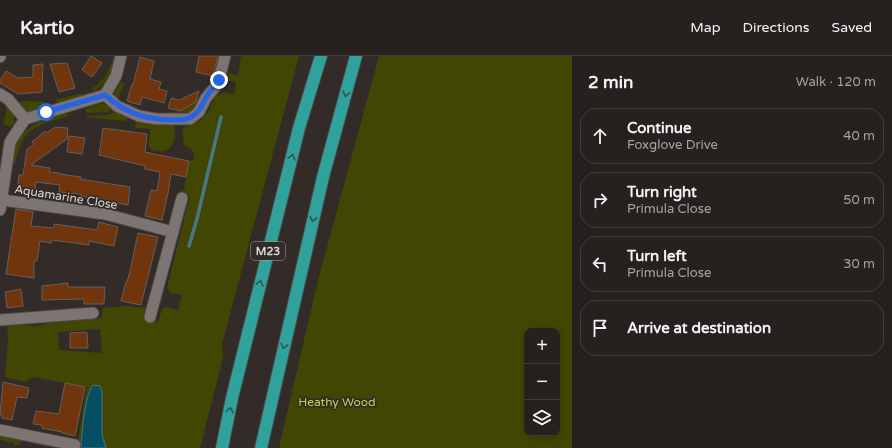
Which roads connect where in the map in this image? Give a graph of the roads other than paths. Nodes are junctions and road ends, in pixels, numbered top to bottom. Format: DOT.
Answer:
graph roads {
  1 [pos="121,56"];
  2 [pos="225,56"];
  3 [pos="320,56"];
  4 [pos="356,56"];
  5 [pos="0,94"];
  6 [pos="105,95"];
  7 [pos="25,118"];
  8 [pos="2,182"];
  9 [pos="182,198"];
  10 [pos="1,205"];
  11 [pos="173,232"];
  12 [pos="93,313"];
  13 [pos="150,317"];
  14 [pos="0,320"];
  15 [pos="0,430"];
  16 [pos="75,445"];
  17 [pos="222,448"];
  18 [pos="261,448"];
  1 -- 6 [label="street"];
  2 -- 6 [label="street"];
  17 -- 3 [label="highway, M23, one-way"];
  4 -- 18 [label="highway, one-way"];
  5 -- 7 [label="street"];
  6 -- 7 [label="street"];
  7 -- 8 [label="street"];
  8 -- 10 [label="street"];
  9 -- 11 [label="street"];
  10 -- 11 [label="street, Aquamarine Close"];
  11 -- 13 [label="street"];
  12 -- 14 [label="street"];
  15 -- 16 [label="street"];
}
